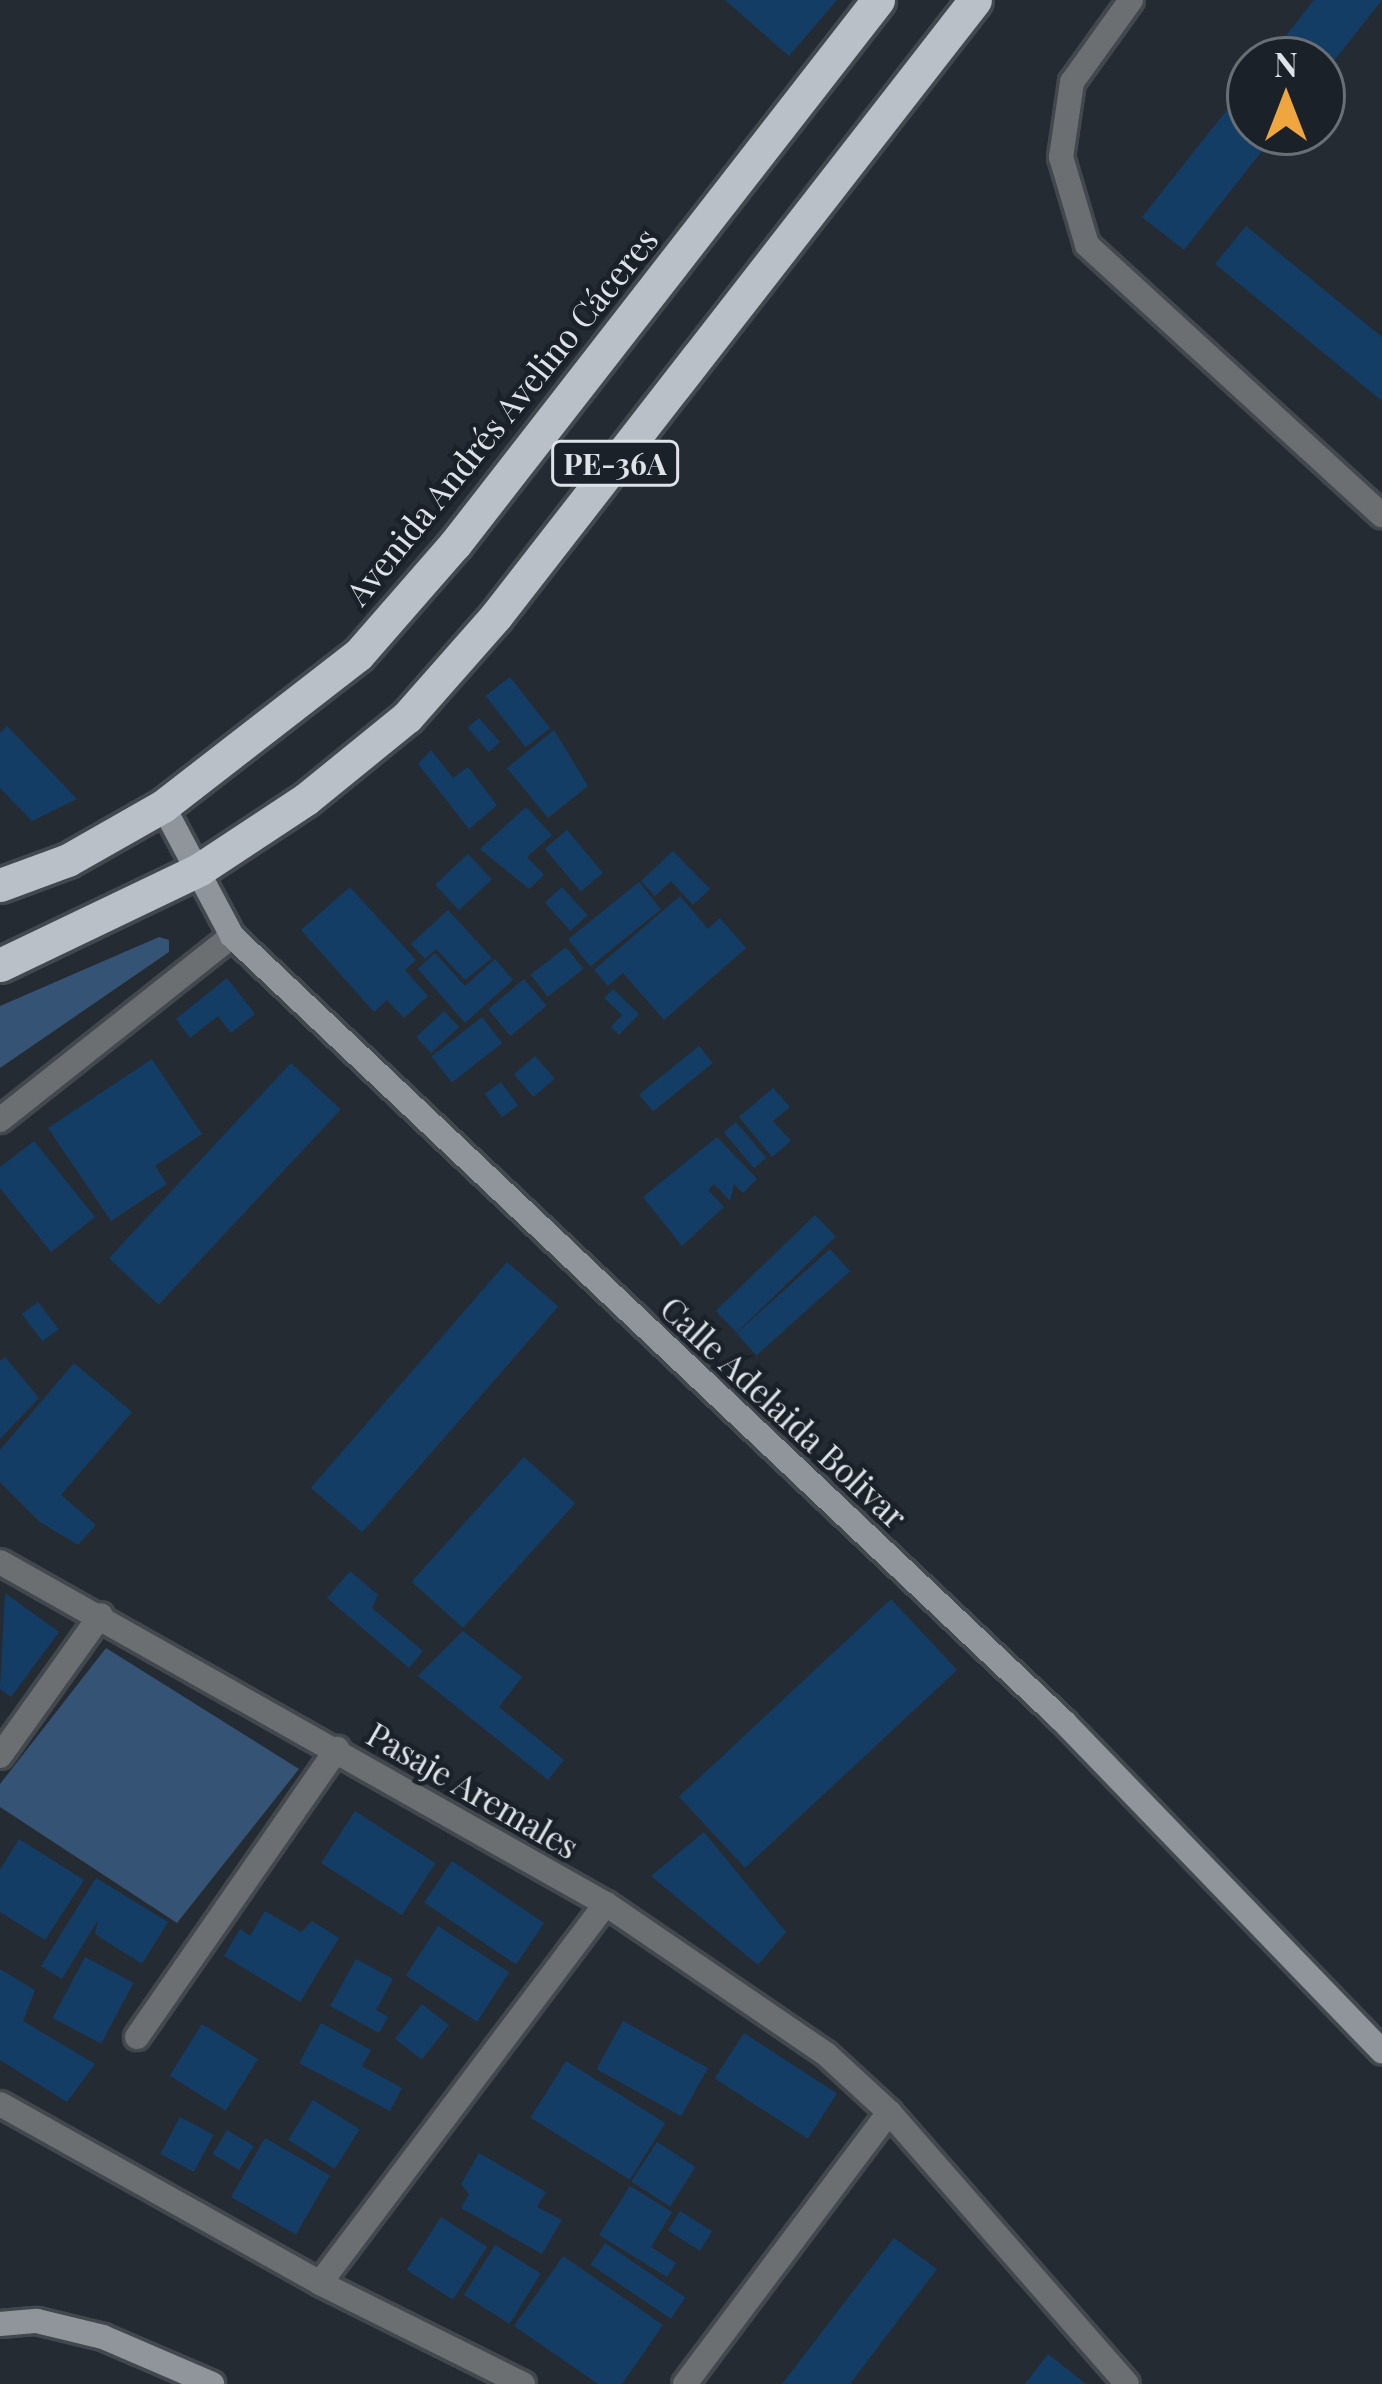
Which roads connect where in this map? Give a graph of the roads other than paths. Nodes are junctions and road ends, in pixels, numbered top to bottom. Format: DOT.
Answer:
graph roads {
  1 [pos="878,0"];
  2 [pos="975,0"];
  3 [pos="1131,0"];
  4 [pos="1382,515"];
  5 [pos="163,806"];
  6 [pos="200,869"];
  7 [pos="0,885"];
  8 [pos="232,936"];
  9 [pos="0,965"];
  10 [pos="0,1120"];
  11 [pos="0,1562"];
  12 [pos="101,1615"];
  13 [pos="337,1749"];
  14 [pos="0,1756"];
  15 [pos="606,1904"];
  16 [pos="137,2037"];
  17 [pos="1382,2051"];
  18 [pos="0,2104"];
  19 [pos="889,2112"];
  20 [pos="320,2283"];
  21 [pos="0,2324"];
  22 [pos="212,2384"];
  23 [pos="523,2384"];
  24 [pos="685,2384"];
  25 [pos="1127,2384"];
  1 -- 5 [label="highway, Avenida Andrés Avelino Cáceres / PE-36A"];
  2 -- 6 [label="highway, PE-36A"];
  3 -- 4 [label="street"];
  5 -- 6 [label="main road, Calle Adelaida Bolivar"];
  5 -- 7 [label="highway, Avenida Andrés Avelino Cáceres / PE-36A"];
  6 -- 8 [label="main road, Calle Adelaida Bolivar"];
  6 -- 9 [label="highway, PE-36A"];
  8 -- 10 [label="street"];
  8 -- 17 [label="main road, Calle Adelaida Bolivar"];
  11 -- 12 [label="street, Pasaje Aremales"];
  12 -- 13 [label="street, Pasaje Aremales"];
  12 -- 14 [label="street"];
  13 -- 15 [label="street, Pasaje Aremales"];
  13 -- 16 [label="street"];
  15 -- 19 [label="street, Pasaje Aremales"];
  15 -- 20 [label="street"];
  18 -- 20 [label="street"];
  19 -- 24 [label="street"];
  19 -- 25 [label="street, Pasaje Aremales"];
  20 -- 23 [label="street"];
  21 -- 22 [label="main road"];
}
